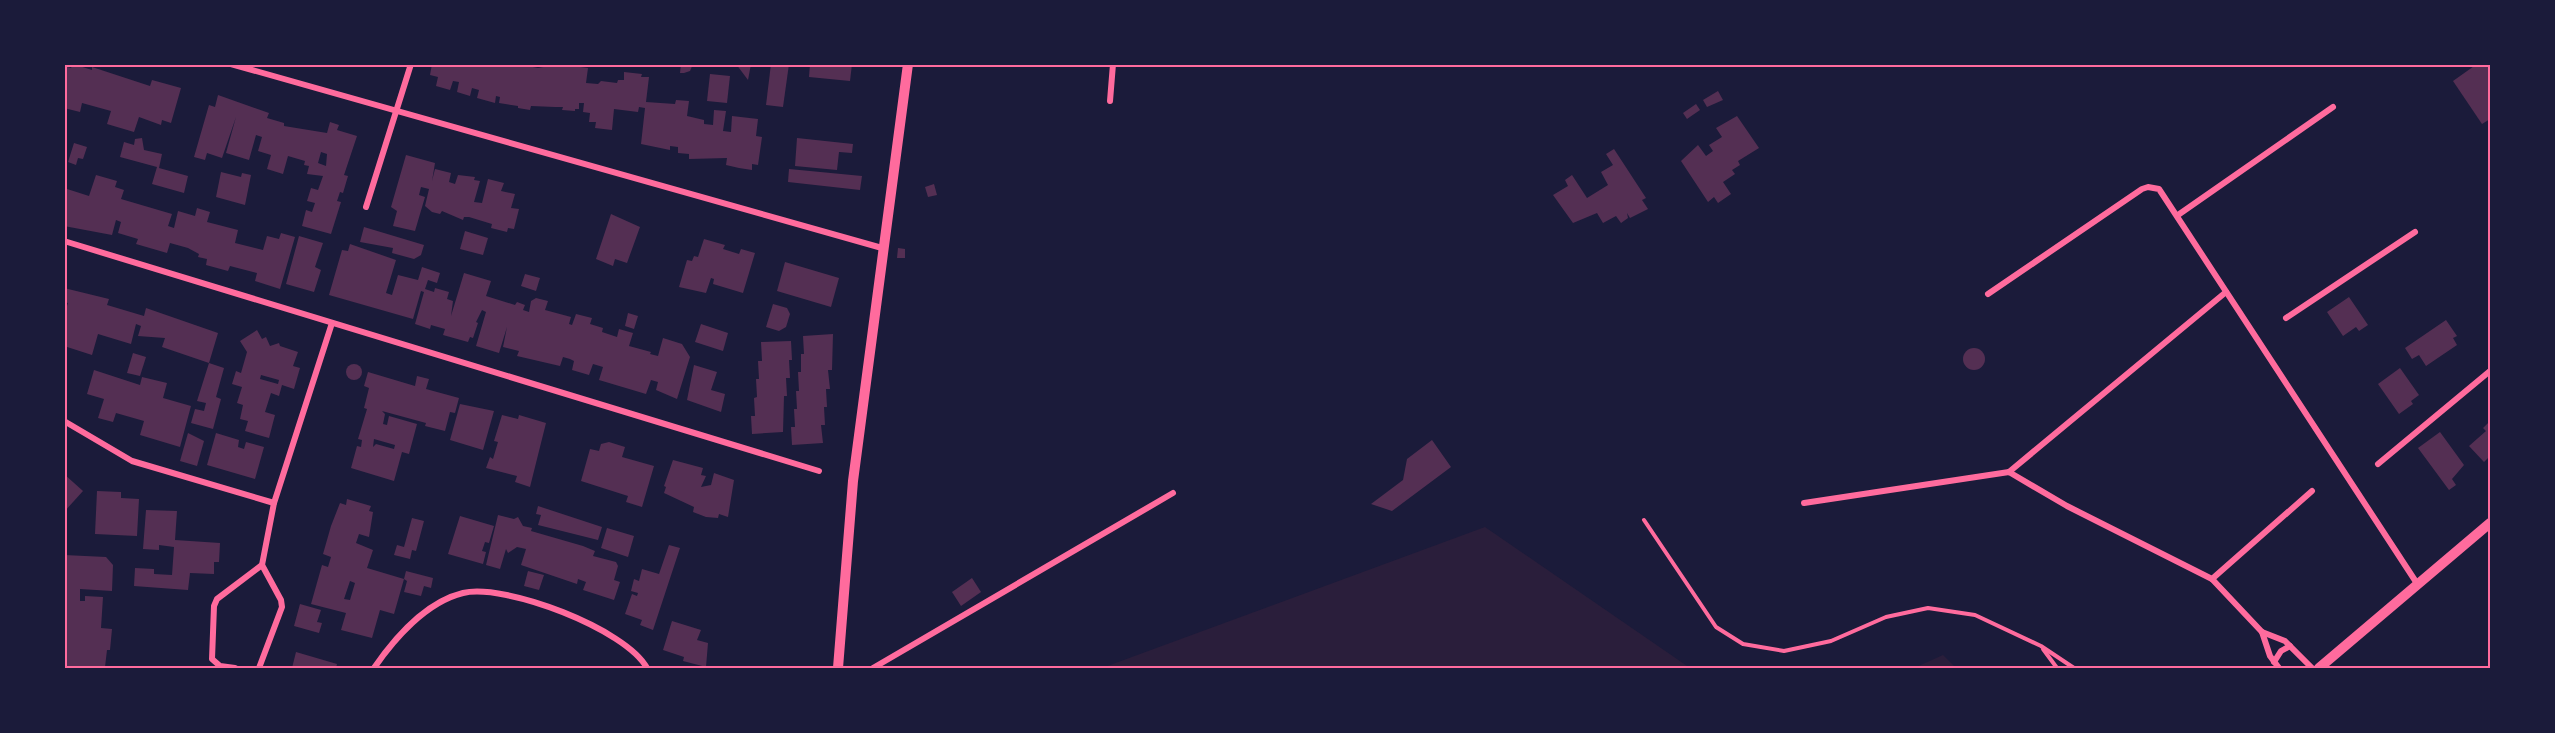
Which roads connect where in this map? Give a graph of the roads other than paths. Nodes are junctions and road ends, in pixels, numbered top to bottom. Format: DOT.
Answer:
graph roads {
  1 [pos="231,64"];
  2 [pos="411,64"];
  3 [pos="908,64"];
  4 [pos="1113,64"];
  5 [pos="1110,101"];
  6 [pos="2333,107"];
  7 [pos="397,111"];
  8 [pos="366,207"];
  9 [pos="2178,215"];
  10 [pos="2415,232"];
  11 [pos="64,241"];
  12 [pos="882,248"];
  13 [pos="2226,292"];
  14 [pos="1988,294"];
  15 [pos="2286,318"];
  16 [pos="332,323"];
  17 [pos="2490,371"];
  18 [pos="64,421"];
  19 [pos="2378,464"];
  20 [pos="819,471"];
  21 [pos="2009,472"];
  22 [pos="2312,491"];
  23 [pos="1173,493"];
  24 [pos="274,503"];
  25 [pos="1804,503"];
  26 [pos="2490,523"];
  27 [pos="262,565"];
  28 [pos="2212,579"];
  29 [pos="2419,586"];
  30 [pos="2262,632"];
  31 [pos="2290,646"];
  32 [pos="2274,662"];
  33 [pos="236,669"];
  34 [pos="259,669"];
  35 [pos="374,669"];
  36 [pos="646,669"];
  37 [pos="838,669"];
  38 [pos="873,669"];
  39 [pos="2279,669"];
  40 [pos="2312,669"];
  41 [pos="2319,669"];
  1 -- 7 [label="street"];
  2 -- 7 [label="street"];
  3 -- 12 [label="street"];
  4 -- 5 [label="street"];
  6 -- 9 [label="street"];
  7 -- 8 [label="street"];
  7 -- 12 [label="street"];
  9 -- 13 [label="street"];
  9 -- 14 [label="street"];
  10 -- 15 [label="street"];
  11 -- 16 [label="street"];
  12 -- 37 [label="street"];
  13 -- 21 [label="street"];
  13 -- 29 [label="street"];
  16 -- 20 [label="street"];
  16 -- 24 [label="street"];
  17 -- 19 [label="street"];
  18 -- 24 [label="street"];
  21 -- 25 [label="street"];
  21 -- 28 [label="street"];
  22 -- 28 [label="street"];
  23 -- 38 [label="street"];
  24 -- 27 [label="street"];
  26 -- 29 [label="street"];
  27 -- 33 [label="street"];
  27 -- 34 [label="street"];
  28 -- 30 [label="street"];
  29 -- 41 [label="street"];
  30 -- 31 [label="street"];
  30 -- 32 [label="street"];
  31 -- 32 [label="street"];
  31 -- 40 [label="street"];
  32 -- 39 [label="street"];
  35 -- 36 [label="street"];
}
